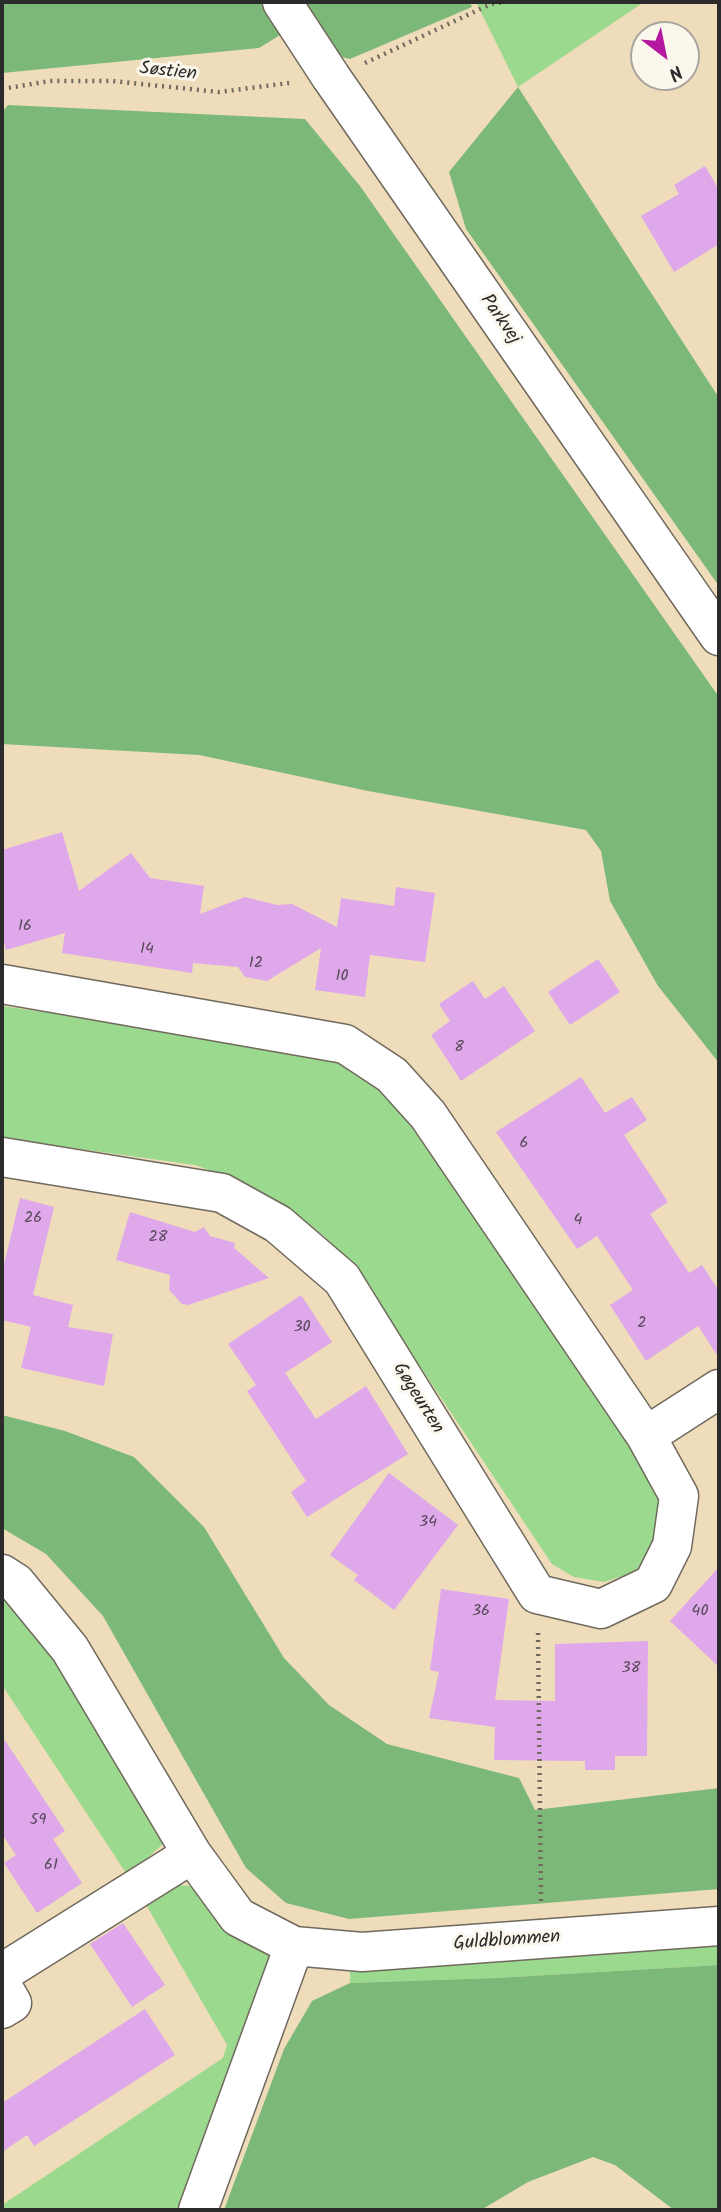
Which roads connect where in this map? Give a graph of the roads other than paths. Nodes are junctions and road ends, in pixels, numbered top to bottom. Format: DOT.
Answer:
graph roads {
  1 [pos="282,2"];
  2 [pos="719,636"];
  3 [pos="2,984"];
  4 [pos="2,1157"];
  5 [pos="719,1389"];
  6 [pos="646,1436"];
  7 [pos="2,1574"];
  8 [pos="192,1854"];
  9 [pos="719,1926"];
  10 [pos="294,1946"];
  11 [pos="2,1973"];
  12 [pos="2,1986"];
  13 [pos="2,2010"];
  14 [pos="198,2210"];
  1 -- 2 [label="street, Parkvej"];
  3 -- 6 [label="street"];
  4 -- 6 [label="street, Gøgeurten"];
  5 -- 6 [label="street"];
  7 -- 8 [label="street, Guldblommen"];
  8 -- 10 [label="street, Guldblommen"];
  8 -- 11 [label="street"];
  9 -- 10 [label="street, Guldblommen"];
  10 -- 14 [label="street"];
  12 -- 13 [label="street"];
}
